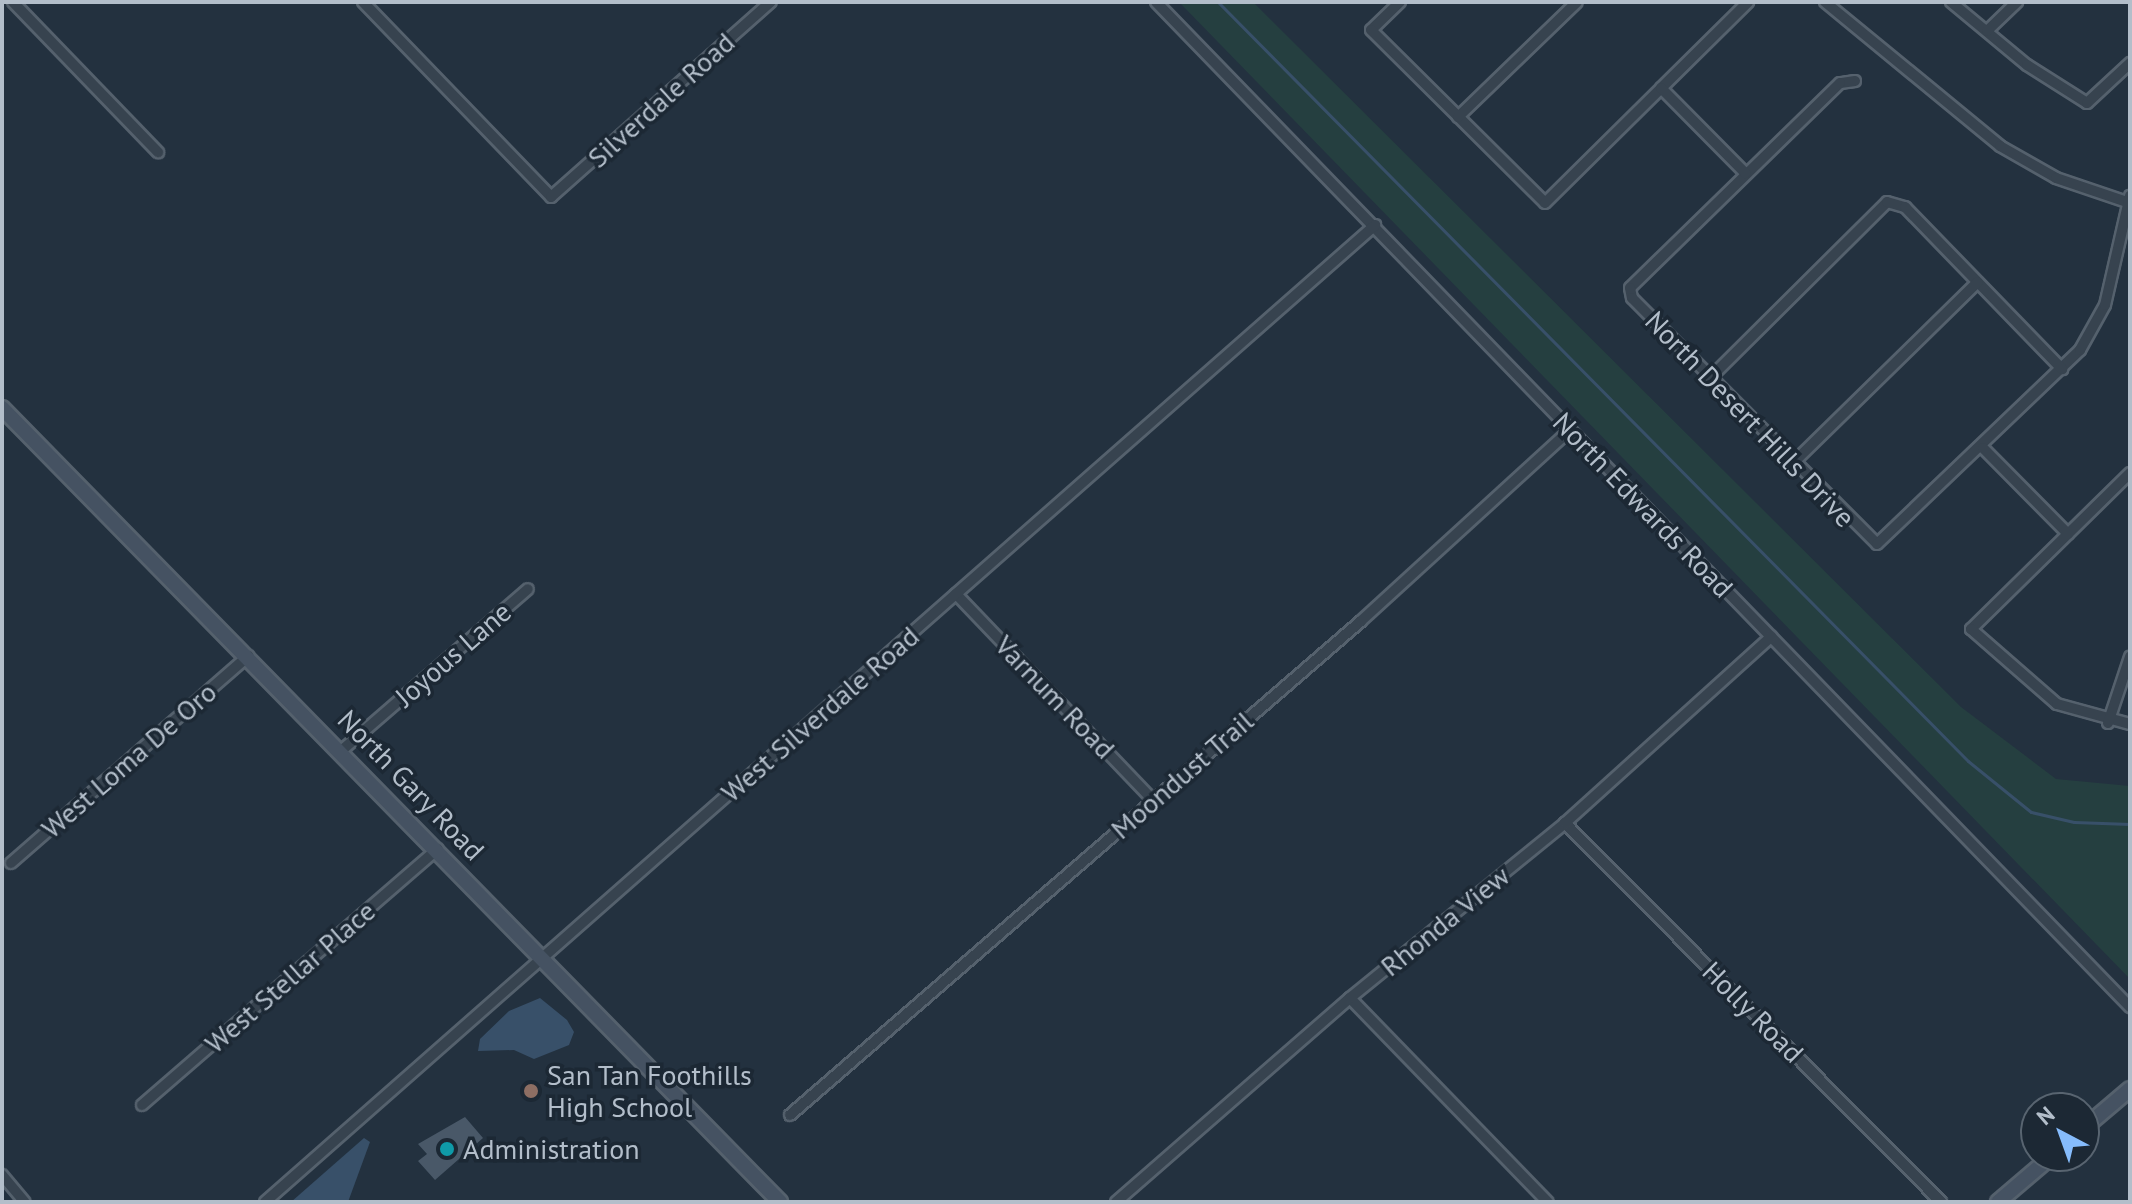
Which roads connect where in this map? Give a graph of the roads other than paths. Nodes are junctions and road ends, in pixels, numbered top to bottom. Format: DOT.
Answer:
graph roads {
  1 [pos="13,2"];
  2 [pos="363,2"];
  3 [pos="771,2"];
  4 [pos="1156,2"];
  5 [pos="1400,2"];
  6 [pos="1577,2"];
  7 [pos="1748,2"];
  8 [pos="1825,2"];
  9 [pos="1951,2"];
  10 [pos="2017,2"];
  11 [pos="1987,31"];
  12 [pos="2130,63"];
  13 [pos="1855,81"];
  14 [pos="1661,88"];
  15 [pos="1458,117"];
  16 [pos="158,152"];
  17 [pos="1745,173"];
  18 [pos="2130,201"];
  19 [pos="1375,225"];
  20 [pos="1978,282"];
  21 [pos="2062,369"];
  22 [pos="1711,377"];
  23 [pos="2,408"];
  24 [pos="1570,430"];
  25 [pos="1983,448"];
  26 [pos="1794,462"];
  27 [pos="2130,473"];
  28 [pos="2068,534"];
  29 [pos="528,589"];
  30 [pos="956,594"];
  31 [pos="1771,637"];
  32 [pos="248,656"];
  33 [pos="2130,657"];
  34 [pos="2108,723"];
  35 [pos="2130,724"];
  36 [pos="341,751"];
  37 [pos="1153,800"];
  38 [pos="1565,823"];
  39 [pos="438,849"];
  40 [pos="11,863"];
  41 [pos="543,958"];
  42 [pos="1350,998"];
  43 [pos="2130,1007"];
  44 [pos="2130,1089"];
  45 [pos="142,1105"];
  46 [pos="2100,1114"];
  47 [pos="790,1115"];
  48 [pos="2033,1172"];
  49 [pos="2,1175"];
  50 [pos="25,1202"];
  51 [pos="265,1202"];
  52 [pos="780,1202"];
  53 [pos="1116,1202"];
  54 [pos="1548,1202"];
  55 [pos="1941,1202"];
  56 [pos="1998,1202"];
  1 -- 16 [label="street"];
  2 -- 3 [label="street, Silverdale Road"];
  4 -- 19 [label="street, North Edwards Road"];
  5 -- 15 [label="street"];
  6 -- 15 [label="street"];
  7 -- 14 [label="street"];
  8 -- 18 [label="street"];
  9 -- 11 [label="street"];
  10 -- 11 [label="street"];
  11 -- 12 [label="street"];
  13 -- 17 [label="street"];
  14 -- 15 [label="street"];
  14 -- 17 [label="street"];
  17 -- 22 [label="street, North Desert Hills Drive"];
  18 -- 21 [label="street"];
  19 -- 24 [label="street, North Edwards Road"];
  19 -- 30 [label="street, West Silverdale Road"];
  20 -- 21 [label="street"];
  20 -- 22 [label="street"];
  20 -- 26 [label="street"];
  21 -- 25 [label="street"];
  22 -- 26 [label="street, North Desert Hills Drive"];
  23 -- 32 [label="street, North Gary Road"];
  24 -- 31 [label="street, North Edwards Road"];
  24 -- 37 [label="street, Moondust Trail"];
  25 -- 26 [label="street, North Desert Hills Drive"];
  25 -- 28 [label="street"];
  27 -- 28 [label="street"];
  28 -- 34 [label="street"];
  29 -- 36 [label="street, Joyous Lane"];
  30 -- 37 [label="street, Varnum Road"];
  30 -- 41 [label="street, West Silverdale Road"];
  31 -- 38 [label="street, Rhonda View"];
  31 -- 43 [label="street, North Edwards Road"];
  32 -- 36 [label="street, North Gary Road"];
  32 -- 40 [label="street, West Loma De Oro"];
  33 -- 34 [label="street"];
  34 -- 35 [label="street"];
  36 -- 39 [label="street, North Gary Road"];
  37 -- 47 [label="street, Moondust Trail"];
  38 -- 42 [label="street, Rhonda View"];
  38 -- 55 [label="street, Holly Road"];
  39 -- 41 [label="street, North Gary Road"];
  39 -- 45 [label="street, West Stellar Place"];
  41 -- 51 [label="street, West Silverdale Road"];
  41 -- 52 [label="street, North Gary Road"];
  42 -- 53 [label="street, Rhonda View"];
  42 -- 54 [label="street"];
  44 -- 46 [label="street"];
  48 -- 56 [label="street"];
  49 -- 50 [label="street"];
}
